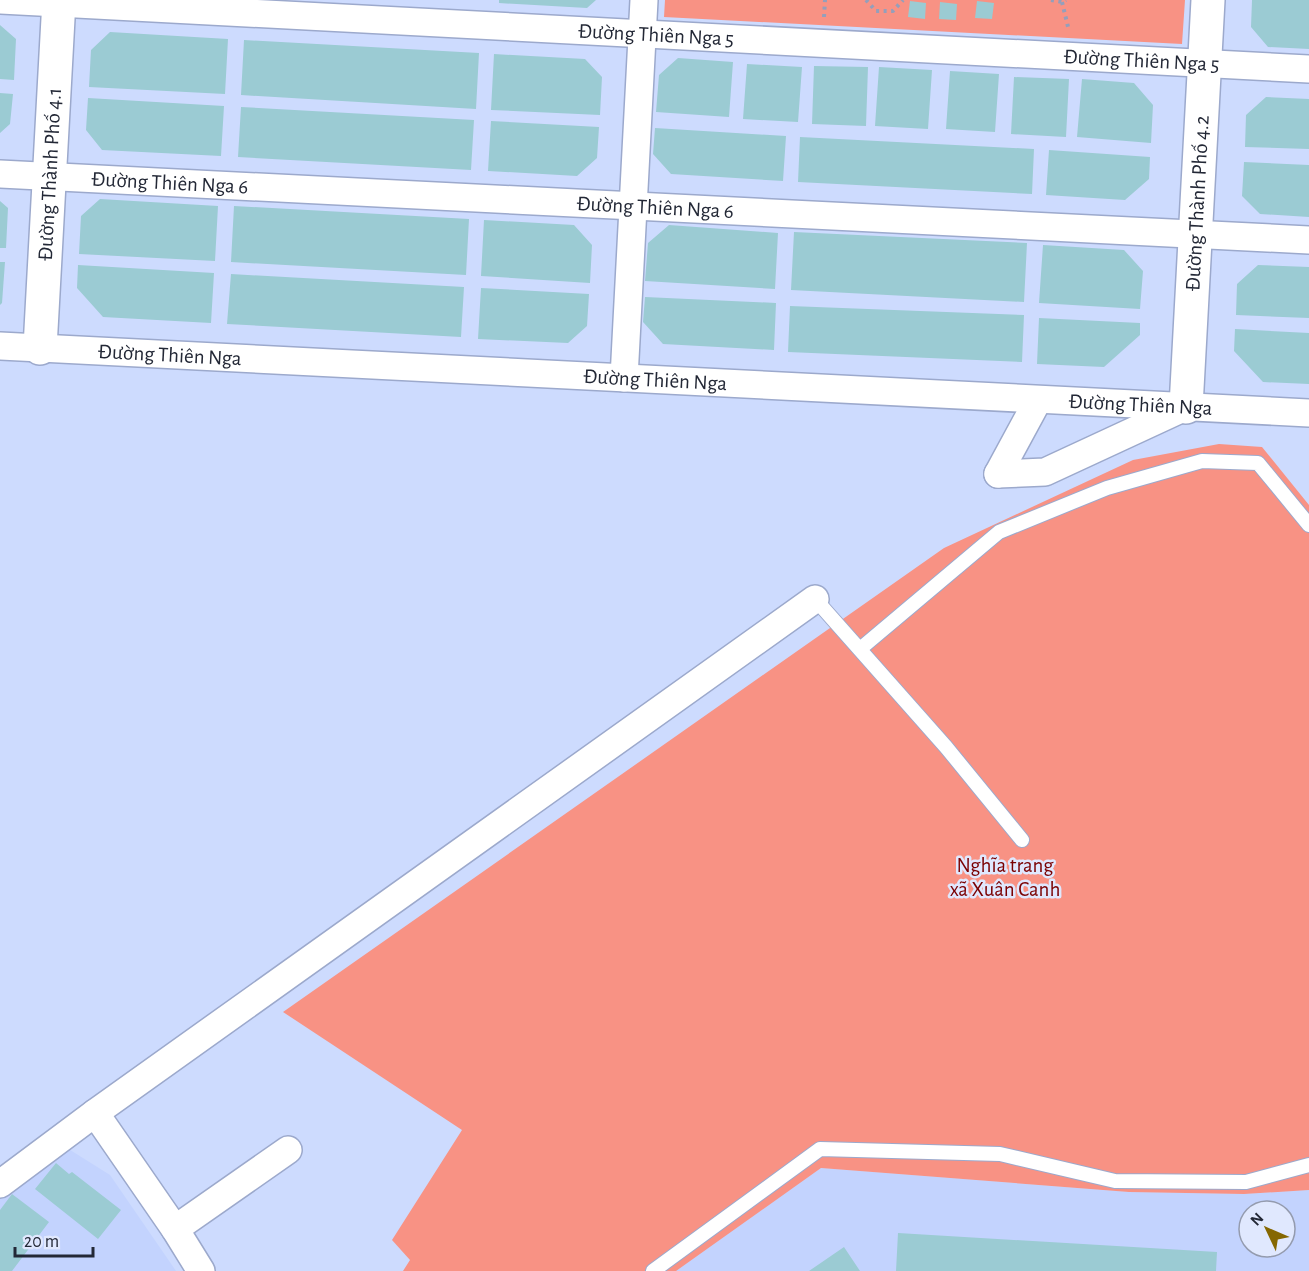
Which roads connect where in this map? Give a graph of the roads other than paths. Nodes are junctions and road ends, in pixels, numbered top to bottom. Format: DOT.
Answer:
graph roads {
  1 [pos="1,0"];
  2 [pos="644,0"];
  3 [pos="1208,0"];
  4 [pos="59,2"];
  5 [pos="643,34"];
  6 [pos="1205,63"];
  7 [pos="1309,69"];
  8 [pos="0,174"];
  9 [pos="50,176"];
  10 [pos="633,206"];
  11 [pos="1196,234"];
  12 [pos="1309,240"];
  13 [pos="0,346"];
  14 [pos="40,348"];
  15 [pos="624,378"];
  16 [pos="1038,400"];
  17 [pos="1186,407"];
  18 [pos="1309,413"];
  19 [pos="1309,525"];
  20 [pos="815,599"];
  21 [pos="860,649"];
  22 [pos="1022,840"];
  23 [pos="94,1113"];
  24 [pos="288,1150"];
  25 [pos="1309,1165"];
  26 [pos="0,1184"];
  27 [pos="175,1229"];
  28 [pos="201,1271"];
  29 [pos="653,1271"];
  1 -- 4 [label="street, Đường Thiên Nga 5"];
  2 -- 5 [label="street"];
  3 -- 6 [label="street, Đường Thành Phố 4.2"];
  4 -- 5 [label="street, Đường Thiên Nga 5"];
  4 -- 9 [label="street, Đường Thành Phố 4.1"];
  5 -- 6 [label="street, Đường Thiên Nga 5"];
  5 -- 10 [label="street"];
  6 -- 7 [label="street, Đường Thiên Nga 5"];
  6 -- 11 [label="street, Đường Thành Phố 4.2"];
  8 -- 9 [label="street, Đường Thiên Nga 6"];
  9 -- 10 [label="street, Đường Thiên Nga 6"];
  9 -- 14 [label="street, Đường Thành Phố 4.1"];
  10 -- 11 [label="street, Đường Thiên Nga 6"];
  10 -- 15 [label="street"];
  11 -- 12 [label="street, Đường Thiên Nga 6"];
  11 -- 17 [label="street, Đường Thành Phố 4.2"];
  13 -- 14 [label="street, Đường Thiên Nga"];
  14 -- 15 [label="street, Đường Thiên Nga"];
  15 -- 16 [label="street, Đường Thiên Nga"];
  16 -- 17 [label="street, Đường Thiên Nga"];
  16 -- 17 [label="street"];
  17 -- 18 [label="street, Đường Thiên Nga"];
  19 -- 21 [label="lane"];
  20 -- 21 [label="lane"];
  20 -- 23 [label="street"];
  21 -- 22 [label="lane"];
  23 -- 26 [label="street"];
  23 -- 27 [label="street"];
  24 -- 27 [label="street"];
  25 -- 29 [label="lane"];
  27 -- 28 [label="street"];
}
